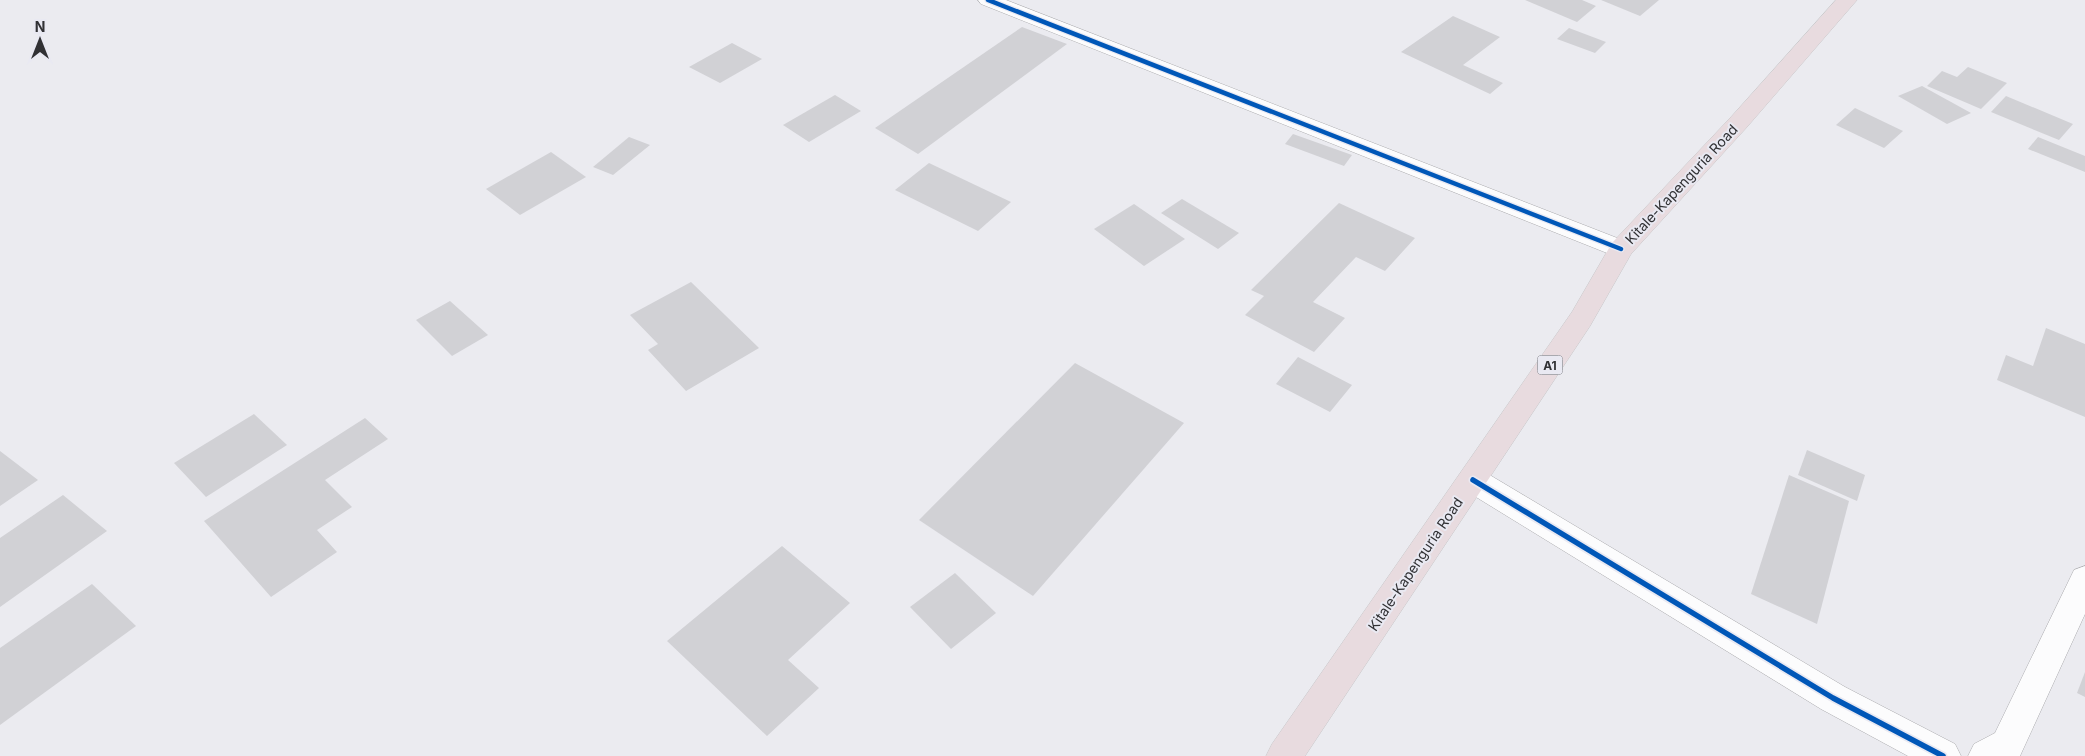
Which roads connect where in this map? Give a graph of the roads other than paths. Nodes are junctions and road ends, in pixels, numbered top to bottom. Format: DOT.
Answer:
graph roads {
  1 [pos="988,0"];
  2 [pos="1847,0"];
  3 [pos="1621,249"];
  4 [pos="1472,480"];
  5 [pos="2085,580"];
  6 [pos="1928,753"];
  7 [pos="1284,756"];
  8 [pos="1986,756"];
  1 -- 3 [label="street"];
  2 -- 3 [label="highway, Kitale-Kapenguria Road / A1"];
  3 -- 4 [label="highway, Kitale-Kapenguria Road / A1"];
  4 -- 6 [label="street"];
  4 -- 7 [label="highway, Kitale-Kapenguria Road / A1"];
  5 -- 8 [label="street"];
}
